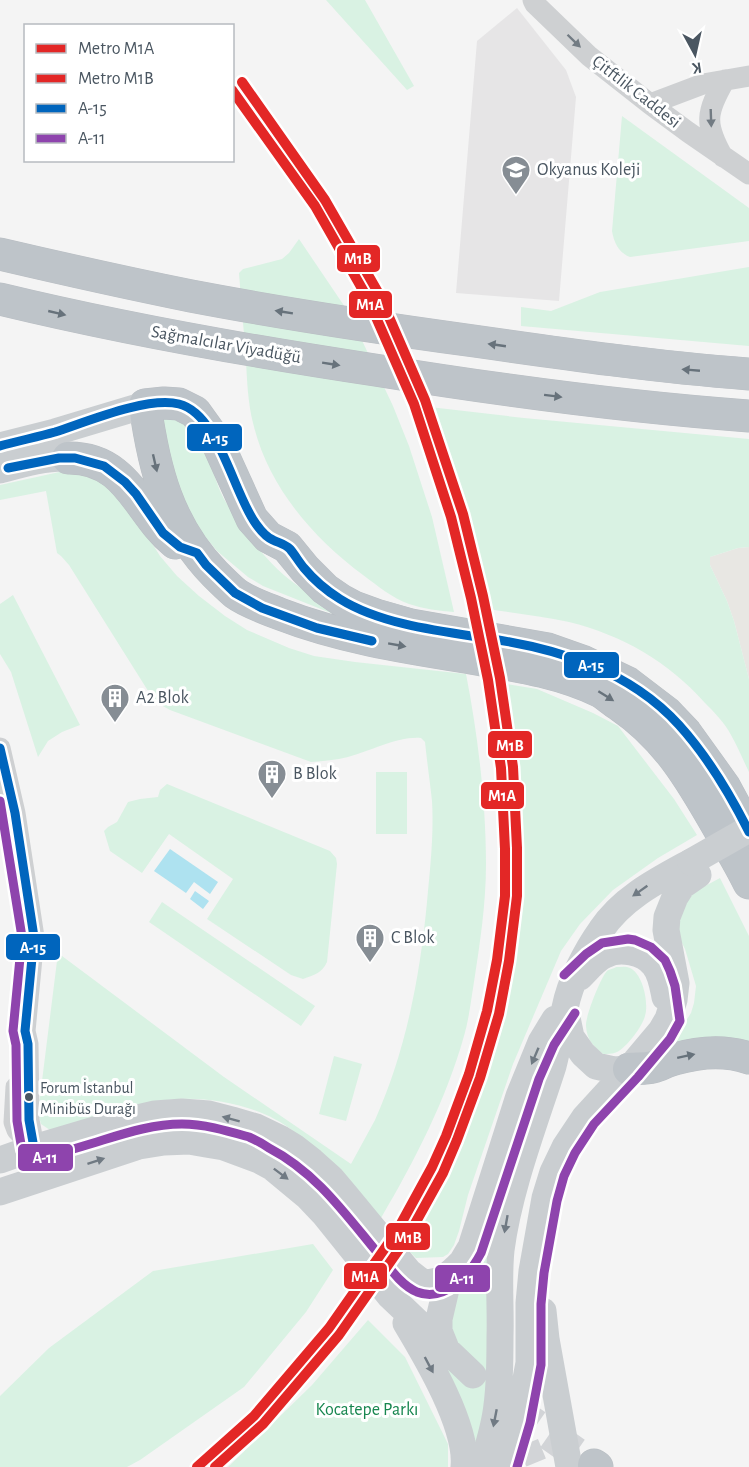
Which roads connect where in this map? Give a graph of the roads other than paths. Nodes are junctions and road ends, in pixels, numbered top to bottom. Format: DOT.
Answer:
graph roads {
  1 [pos="533,0"];
  2 [pos="749,76"];
  3 [pos="725,80"];
  4 [pos="650,104"];
  5 [pos="723,157"];
  6 [pos="749,174"];
  7 [pos="0,254"];
  8 [pos="0,299"];
  9 [pos="749,374"];
  10 [pos="145,405"];
  11 [pos="749,416"];
  12 [pos="0,446"];
  13 [pos="69,458"];
  14 [pos="0,470"];
  15 [pos="197,553"];
  16 [pos="0,748"];
  17 [pos="749,831"];
  18 [pos="749,848"];
  19 [pos="694,868"];
  20 [pos="749,883"];
  21 [pos="569,995"];
  22 [pos="668,1019"];
  23 [pos="749,1058"];
  24 [pos="629,1069"];
  25 [pos="34,1148"];
  26 [pos="0,1160"];
  27 [pos="40,1179"];
  28 [pos="0,1192"];
  29 [pos="538,1239"];
  30 [pos="466,1258"];
  31 [pos="390,1296"];
  32 [pos="447,1351"];
  33 [pos="473,1375"];
  34 [pos="587,1466"];
  35 [pos="464,1467"];
  36 [pos="482,1467"];
  37 [pos="506,1467"];
  1 -- 4 [label="street, Çitftlik Caddesi, one-way"];
  2 -- 3 [label="street"];
  3 -- 4 [label="street"];
  3 -- 5 [label="street, one-way"];
  4 -- 5 [label="street, Çitftlik Caddesi"];
  5 -- 6 [label="street, Çitftlik Caddesi"];
  9 -- 7 [label="highway, one-way"];
  8 -- 11 [label="highway, Sağmalcılar Viyadüğü, one-way"];
  10 -- 12 [label="main road"];
  10 -- 15 [label="highway, one-way"];
  10 -- 17 [label="highway"];
  13 -- 14 [label="main road"];
  13 -- 15 [label="highway"];
  15 -- 20 [label="highway, one-way"];
  16 -- 25 [label="street"];
  17 -- 19 [label="main road, bridge"];
  18 -- 19 [label="main road"];
  19 -- 21 [label="main road, one-way"];
  19 -- 22 [label="main road"];
  21 -- 22 [label="main road"];
  21 -- 24 [label="main road"];
  21 -- 30 [label="main road, one-way"];
  21 -- 36 [label="main road, one-way"];
  22 -- 24 [label="main road"];
  24 -- 23 [label="highway, one-way"];
  24 -- 29 [label="main road"];
  25 -- 26 [label="main road"];
  25 -- 27 [label="street"];
  30 -- 25 [label="main road, one-way"];
  27 -- 28 [label="main road"];
  27 -- 31 [label="main road, one-way"];
  29 -- 34 [label="main road"];
  29 -- 37 [label="main road"];
  30 -- 32 [label="main road"];
  31 -- 32 [label="main road"];
  31 -- 35 [label="main road, one-way"];
  32 -- 33 [label="main road"];
}
